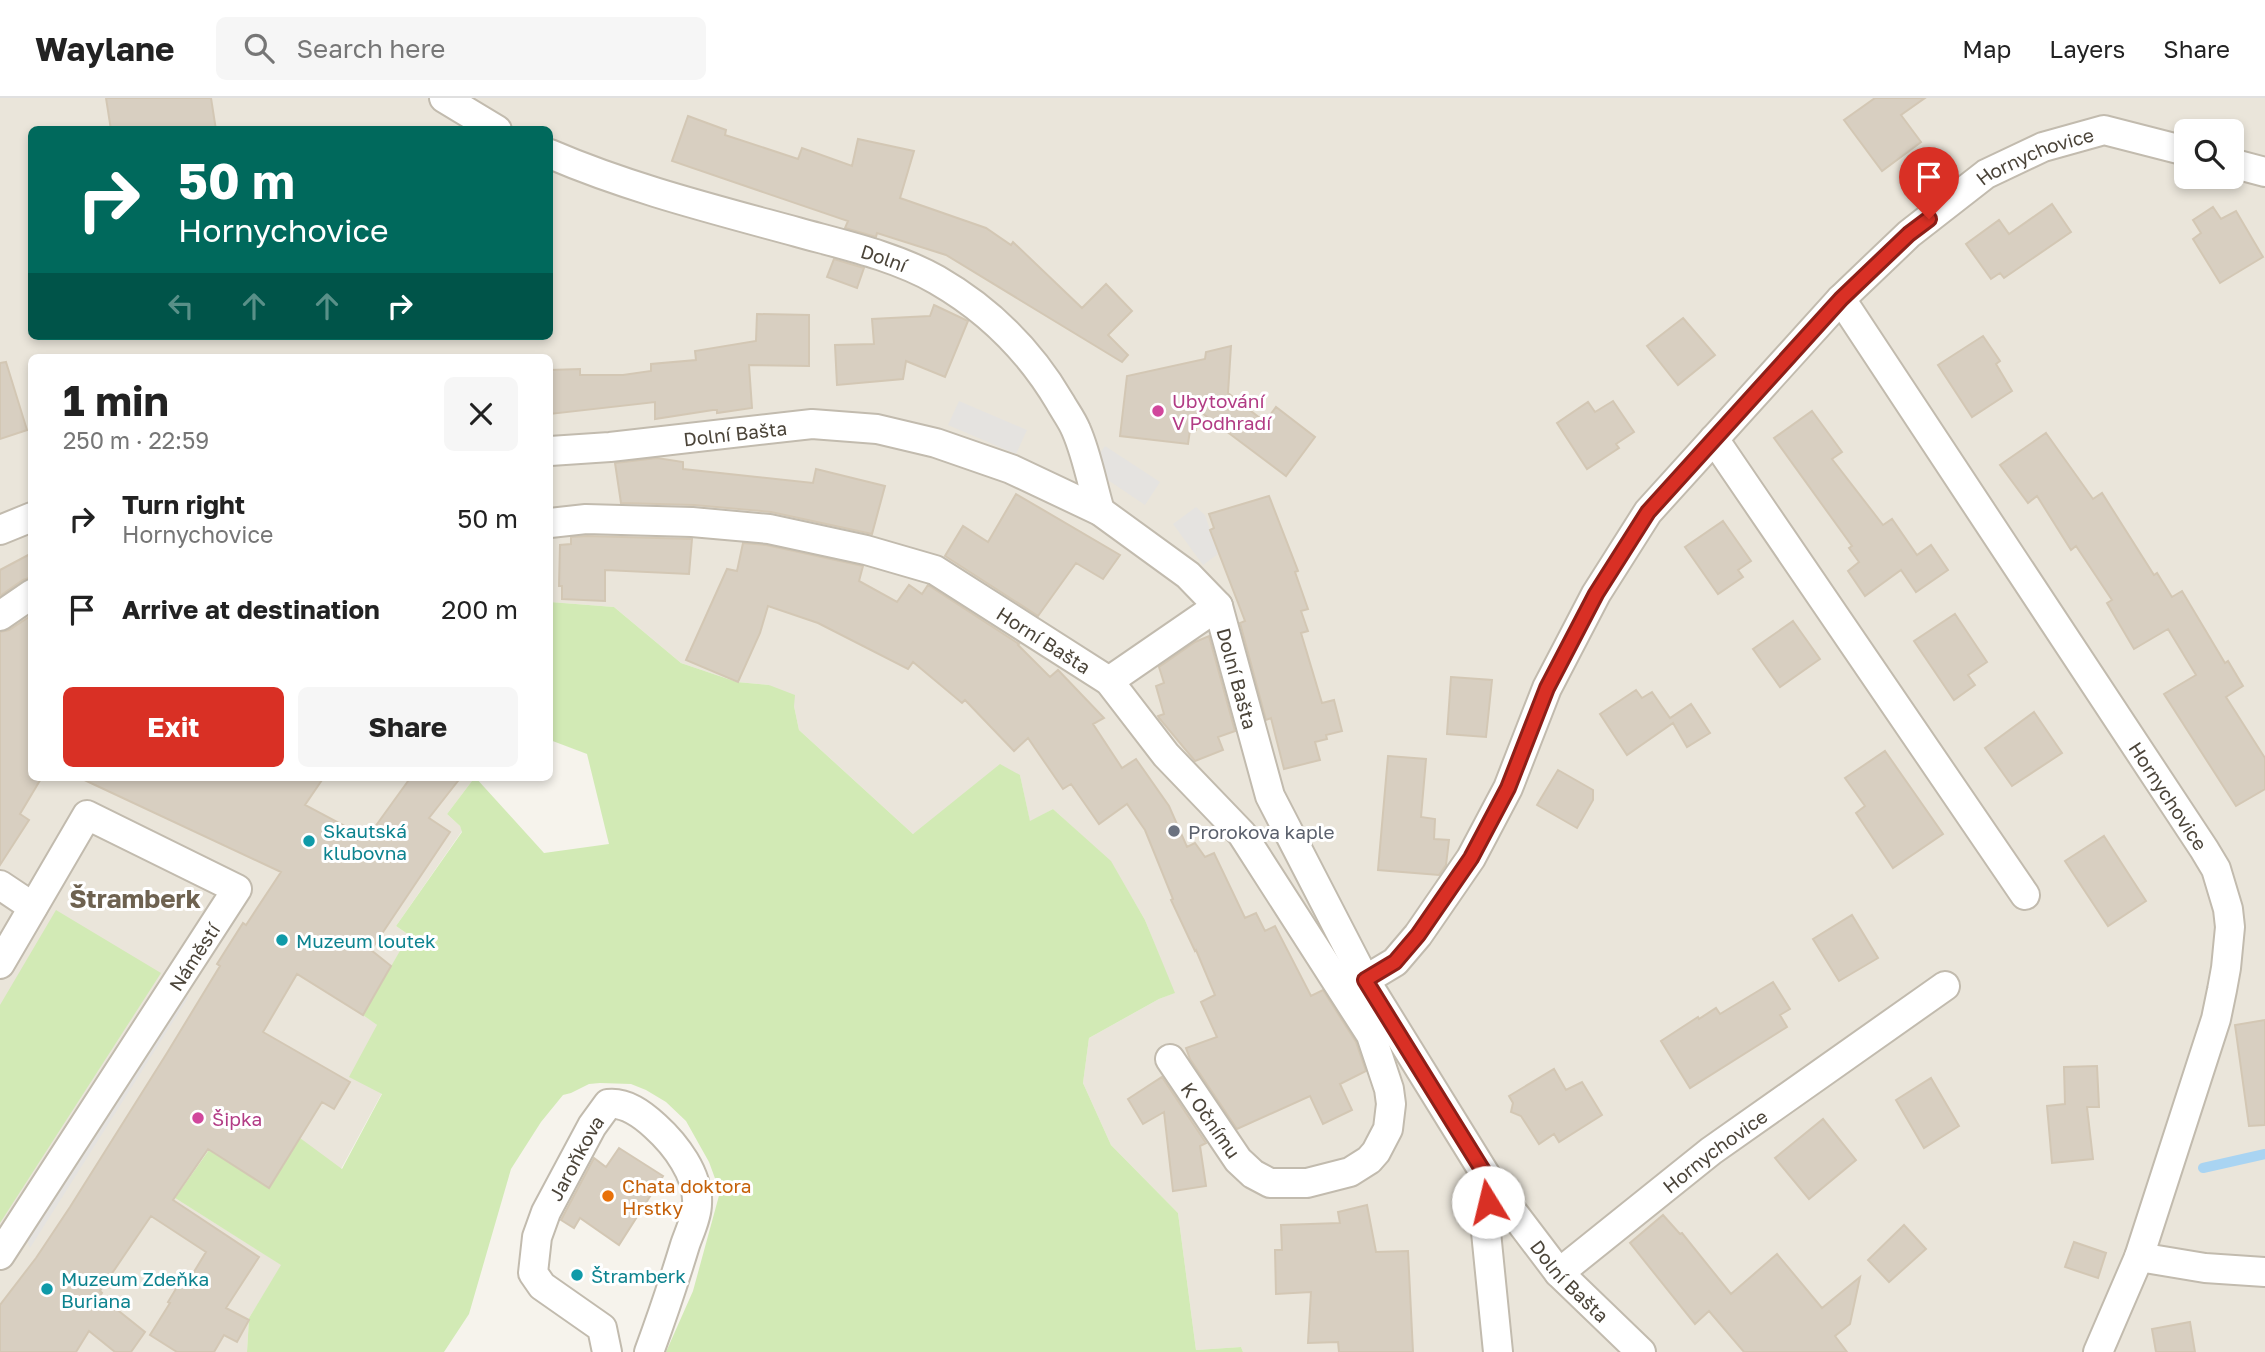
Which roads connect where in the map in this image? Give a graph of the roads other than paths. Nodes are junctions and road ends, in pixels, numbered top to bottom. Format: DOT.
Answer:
graph roads {
  1 [pos="444,98"];
  2 [pos="490,126"];
  3 [pos="2174,148"];
  4 [pos="553,155"];
  5 [pos="2244,166"];
  6 [pos="2265,172"];
  7 [pos="1841,299"];
  8 [pos="1714,439"];
  9 [pos="553,450"];
  10 [pos="1100,511"];
  11 [pos="28,519"];
  12 [pos="553,523"];
  13 [pos="0,530"];
  14 [pos="28,597"];
  15 [pos="1218,606"];
  16 [pos="0,616"];
  17 [pos="1109,681"];
  18 [pos="0,885"];
  19 [pos="2025,895"];
  20 [pos="33,907"];
  21 [pos="0,964"];
  22 [pos="1365,980"];
  23 [pos="1945,986"];
  24 [pos="1381,1029"];
  25 [pos="1170,1059"];
  26 [pos="1490,1182"];
  27 [pos="0,1255"];
  28 [pos="2139,1257"];
  29 [pos="2265,1272"];
  30 [pos="1559,1273"];
  31 [pos="605,1340"];
  32 [pos="649,1352"];
  33 [pos="1498,1352"];
  34 [pos="1641,1352"];
  35 [pos="2098,1352"];
  1 -- 2 [label="street"];
  3 -- 7 [label="street, Hornychovice"];
  4 -- 10 [label="street, Dolní"];
  5 -- 6 [label="street"];
  7 -- 8 [label="street, Hornychovice"];
  7 -- 28 [label="street, Hornychovice"];
  8 -- 19 [label="street"];
  8 -- 22 [label="street, Hornychovice"];
  9 -- 10 [label="street, Dolní Bašta"];
  10 -- 15 [label="street, Dolní Bašta"];
  11 -- 13 [label="street"];
  12 -- 17 [label="street, Horní Bašta"];
  14 -- 16 [label="street"];
  15 -- 17 [label="street"];
  15 -- 22 [label="street, Dolní Bašta"];
  17 -- 24 [label="street, Horní Bašta"];
  18 -- 20 [label="street"];
  20 -- 21 [label="street, Náměstí"];
  20 -- 27 [label="street, Náměstí"];
  22 -- 24 [label="street, Dolní Bašta"];
  23 -- 30 [label="street, Hornychovice"];
  24 -- 25 [label="street, K Očnímu"];
  24 -- 26 [label="street, Dolní Bašta"];
  26 -- 30 [label="street, Dolní Bašta"];
  26 -- 33 [label="street"];
  28 -- 29 [label="street"];
  28 -- 35 [label="street, Hornychovice"];
  30 -- 34 [label="street, Dolní Bašta"];
  31 -- 32 [label="street, Jaroňkova"];
}
